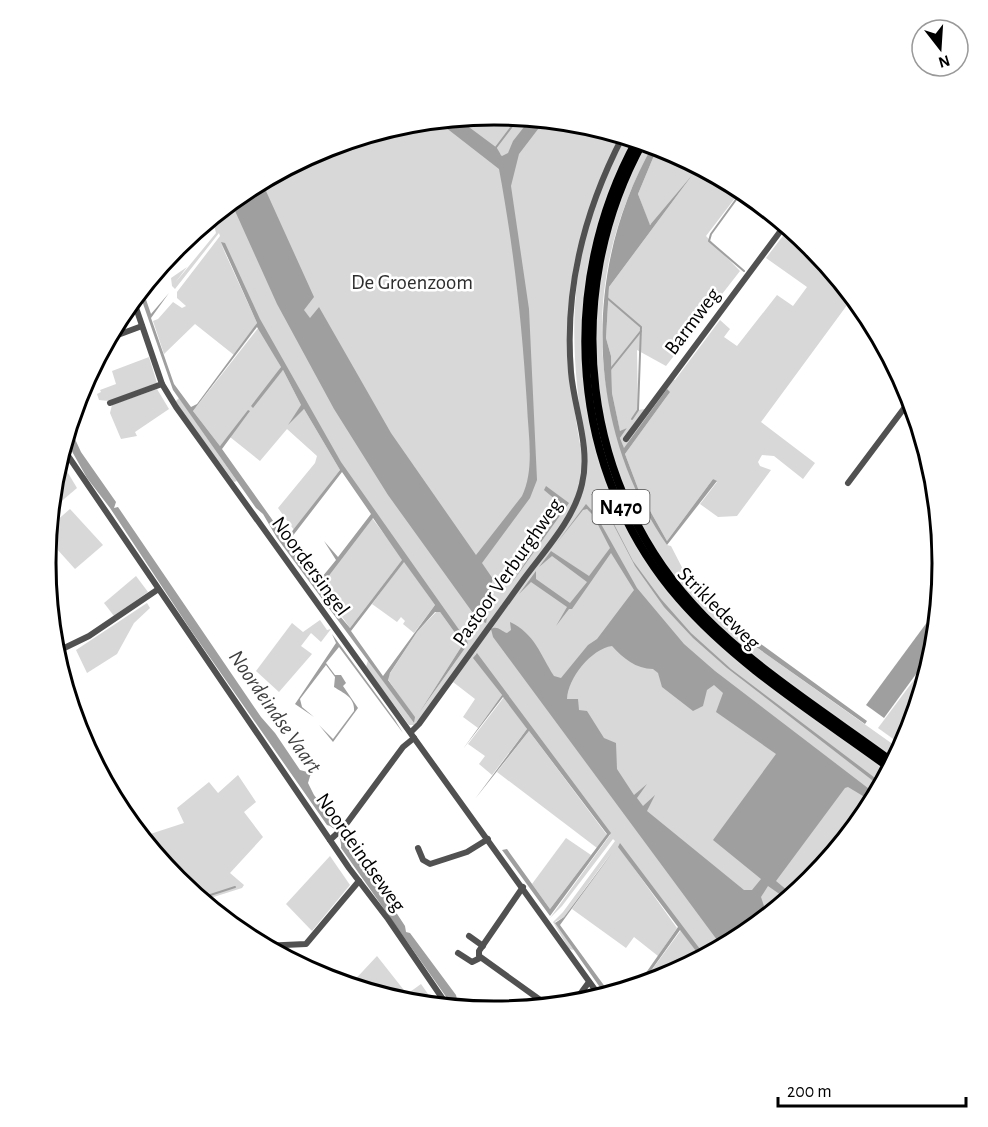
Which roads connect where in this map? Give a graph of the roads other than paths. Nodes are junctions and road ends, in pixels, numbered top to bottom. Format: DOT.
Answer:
graph roads {
  1 [pos="620,144"];
  2 [pos="633,148"];
  3 [pos="639,150"];
  4 [pos="780,232"];
  5 [pos="137,310"];
  6 [pos="142,326"];
  7 [pos="120,334"];
  8 [pos="162,384"];
  9 [pos="110,403"];
  10 [pos="904,409"];
  11 [pos="626,439"];
  12 [pos="69,457"];
  13 [pos="848,483"];
  14 [pos="157,590"];
  15 [pos="64,648"];
  16 [pos="412,735"];
  17 [pos="887,758"];
  18 [pos="884,764"];
  19 [pos="488,839"];
  20 [pos="330,840"];
  21 [pos="418,848"];
  22 [pos="357,883"];
  23 [pos="523,887"];
  24 [pos="469,936"];
  25 [pos="279,945"];
  26 [pos="483,946"];
  27 [pos="458,953"];
  28 [pos="480,958"];
  29 [pos="589,982"];
  30 [pos="595,990"];
  31 [pos="580,994"];
  32 [pos="442,999"];
  33 [pos="539,999"];
  1 -- 16 [label="street, Pastoor Verburghweg"];
  2 -- 18 [label="main road, Strikledeweg / N470"];
  3 -- 17 [label="main road, Strikledeweg / N470"];
  4 -- 11 [label="street, Barmweg"];
  5 -- 6 [label="street, Noordersingel"];
  6 -- 7 [label="street"];
  6 -- 8 [label="street, Noordersingel"];
  8 -- 9 [label="street"];
  8 -- 16 [label="street, Noordersingel"];
  10 -- 13 [label="street"];
  12 -- 14 [label="street, Noordeindseweg"];
  14 -- 15 [label="street"];
  14 -- 20 [label="street, Noordeindseweg"];
  16 -- 19 [label="street, Noordersingel"];
  16 -- 20 [label="street, Pastoor Verburghweg"];
  19 -- 21 [label="street"];
  19 -- 23 [label="street, Noordersingel"];
  20 -- 22 [label="street, Noordeindseweg"];
  22 -- 25 [label="street, Noordeindseweg"];
  22 -- 32 [label="street, Noordeindseweg"];
  23 -- 26 [label="street"];
  23 -- 29 [label="street, Noordersingel"];
  24 -- 26 [label="street"];
  26 -- 28 [label="street"];
  27 -- 28 [label="street"];
  28 -- 33 [label="street"];
  29 -- 30 [label="street, Noordersingel"];
  29 -- 31 [label="street"];
}
